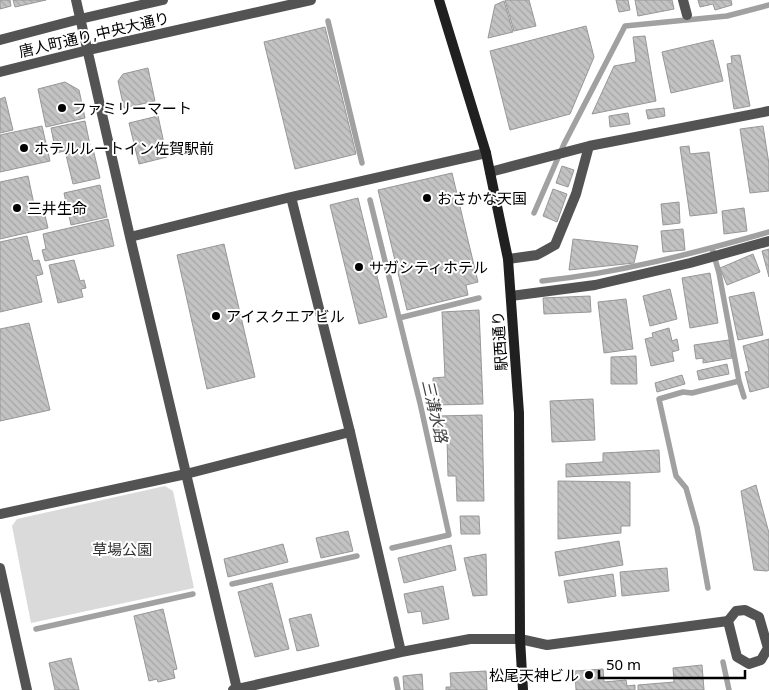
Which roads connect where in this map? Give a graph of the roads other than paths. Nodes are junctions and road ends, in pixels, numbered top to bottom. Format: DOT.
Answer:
graph roads {
  1 [pos="76,0"];
  2 [pos="163,0"];
  3 [pos="312,0"];
  4 [pos="439,0"];
  5 [pos="683,0"];
  6 [pos="686,15"];
  7 [pos="80,19"];
  8 [pos="0,40"];
  9 [pos="88,50"];
  10 [pos="0,72"];
  11 [pos="769,112"];
  12 [pos="588,146"];
  13 [pos="486,153"];
  14 [pos="490,172"];
  15 [pos="291,197"];
  16 [pos="130,237"];
  17 [pos="769,242"];
  18 [pos="508,259"];
  19 [pos="511,296"];
  20 [pos="350,432"];
  21 [pos="186,474"];
  22 [pos="0,514"];
  23 [pos="0,568"];
  24 [pos="728,621"];
  25 [pos="520,639"];
  26 [pos="401,652"];
  27 [pos="27,690"];
  28 [pos="235,690"];
  29 [pos="523,690"];
  1 -- 7 [label="street"];
  2 -- 7 [label="street, 唐人町通り,中央大通り"];
  3 -- 9 [label="street, 唐人町通り,中央大通り"];
  4 -- 13 [label="main road, 駅西通り"];
  5 -- 6 [label="street"];
  7 -- 8 [label="street, 唐人町通り,中央大通り"];
  7 -- 9 [label="street"];
  9 -- 10 [label="street, 唐人町通り,中央大通り"];
  9 -- 16 [label="street"];
  11 -- 12 [label="street"];
  12 -- 14 [label="street"];
  12 -- 18 [label="street"];
  13 -- 14 [label="main road, 駅西通り"];
  13 -- 15 [label="street"];
  14 -- 18 [label="main road, 駅西通り"];
  15 -- 16 [label="street"];
  15 -- 20 [label="street"];
  16 -- 21 [label="street"];
  17 -- 19 [label="street"];
  18 -- 19 [label="main road, 駅西通り"];
  19 -- 25 [label="main road, 駅西通り"];
  20 -- 21 [label="street"];
  20 -- 26 [label="street"];
  21 -- 22 [label="street"];
  21 -- 28 [label="street"];
  23 -- 27 [label="street"];
  24 -- 24 [label="street"];
  24 -- 25 [label="street"];
  25 -- 26 [label="street"];
  25 -- 29 [label="main road, 駅西通り"];
  26 -- 28 [label="street"];
}
